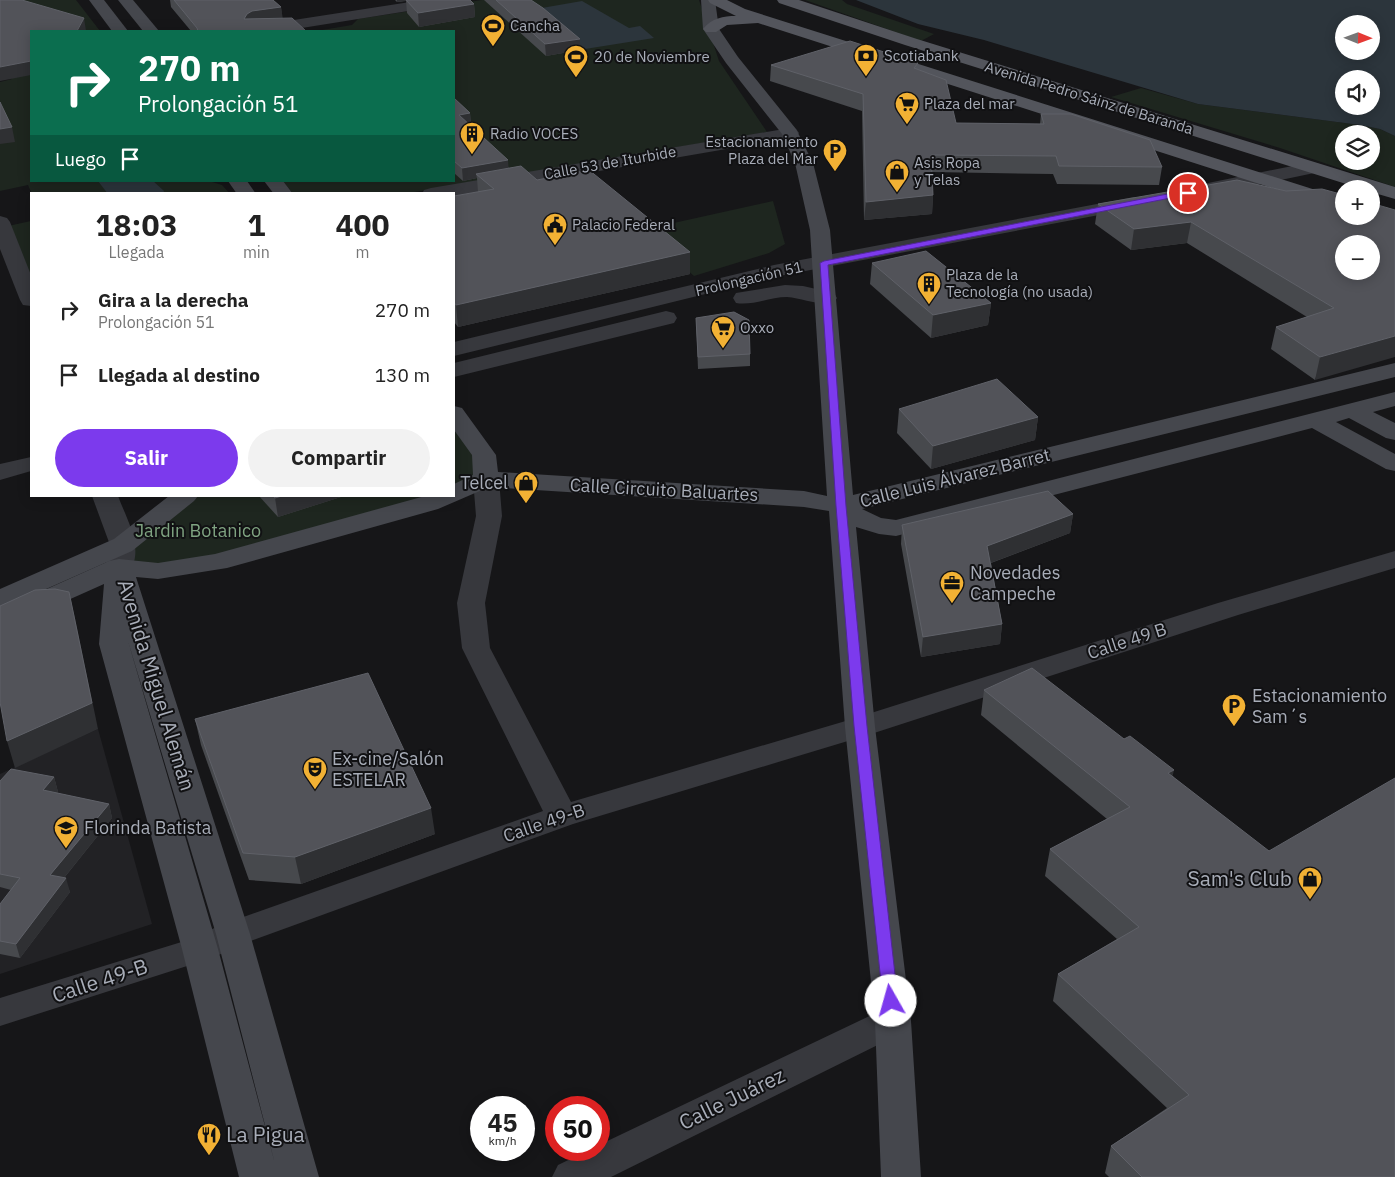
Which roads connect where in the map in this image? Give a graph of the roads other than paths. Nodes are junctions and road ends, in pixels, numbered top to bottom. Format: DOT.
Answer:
graph roads {
  1 [pos="96,0"];
  2 [pos="125,0"];
  3 [pos="452,0"];
  4 [pos="708,0"];
  5 [pos="715,0"];
  6 [pos="784,0"];
  7 [pos="773,22"];
  8 [pos="711,29"];
  9 [pos="119,30"];
  10 [pos="149,30"];
  11 [pos="261,30"];
  12 [pos="790,132"];
  13 [pos="1312,168"];
  14 [pos="1261,178"];
  15 [pos="238,182"];
  16 [pos="275,182"];
  17 [pos="1194,191"];
  18 [pos="245,192"];
  19 [pos="282,192"];
  20 [pos="443,192"];
  21 [pos="1395,193"];
  22 [pos="1156,199"];
  23 [pos="1335,202"];
  24 [pos="0,222"];
  25 [pos="824,263"];
  26 [pos="21,272"];
  27 [pos="0,275"];
  28 [pos="30,297"];
  29 [pos="826,298"];
  30 [pos="455,349"];
  31 [pos="455,370"];
  32 [pos="1395,370"];
  33 [pos="1395,399"];
  34 [pos="1352,410"];
  35 [pos="455,414"];
  36 [pos="1315,420"];
  37 [pos="1154,430"];
  38 [pos="1395,433"];
  39 [pos="1084,447"];
  40 [pos="1185,454"];
  41 [pos="30,464"];
  42 [pos="1395,464"];
  43 [pos="0,472"];
  44 [pos="1114,472"];
  45 [pos="486,479"];
  46 [pos="455,493"];
  47 [pos="105,497"];
  48 [pos="184,497"];
  49 [pos="444,497"];
  50 [pos="841,506"];
  51 [pos="121,556"];
  52 [pos="1395,559"];
  53 [pos="0,599"];
  54 [pos="0,620"];
  55 [pos="860,726"];
  56 [pos="562,816"];
  57 [pos="233,934"];
  58 [pos="200,949"];
  59 [pos="0,1012"];
  60 [pos="893,1021"];
  61 [pos="259,1177"];
  62 [pos="300,1177"];
  63 [pos="572,1177"];
  64 [pos="901,1177"];
  1 -- 9 [label="main road"];
  2 -- 10 [label="main road"];
  3 -- 11 [label="street"];
  4 -- 8 [label="main road"];
  5 -- 7 [label="main road, Avenida Pedro Sáinz de Baranda"];
  6 -- 13 [label="main road, Avenida Pedro Sáinz de Baranda"];
  7 -- 8 [label="main road"];
  7 -- 14 [label="main road, Avenida Pedro Sáinz de Baranda"];
  8 -- 12 [label="main road"];
  12 -- 20 [label="street, Calle 53 de Iturbide"];
  12 -- 25 [label="main road"];
  13 -- 14 [label="street"];
  13 -- 21 [label="main road, Avenida Pedro Sáinz de Baranda"];
  14 -- 17 [label="street"];
  14 -- 23 [label="main road, Avenida Pedro Sáinz de Baranda"];
  15 -- 18 [label="main road"];
  16 -- 19 [label="main road"];
  22 -- 25 [label="street, Prolongación 51"];
  24 -- 26 [label="street"];
  25 -- 29 [label="main road"];
  25 -- 30 [label="street, Prolongación 51"];
  26 -- 27 [label="street"];
  26 -- 28 [label="street"];
  29 -- 31 [label="street"];
  29 -- 50 [label="main road"];
  32 -- 37 [label="main road, Calle Luis Álvarez Barret"];
  33 -- 34 [label="main road, Calle Luis Álvarez Barret"];
  34 -- 36 [label="main road, Calle Luis Álvarez Barret"];
  34 -- 38 [label="main road"];
  35 -- 45 [label="main road"];
  36 -- 40 [label="main road, Calle Luis Álvarez Barret"];
  36 -- 42 [label="main road"];
  37 -- 39 [label="main road, Calle Luis Álvarez Barret"];
  37 -- 40 [label="main road"];
  39 -- 44 [label="main road"];
  39 -- 50 [label="main road, Calle Luis Álvarez Barret"];
  40 -- 44 [label="main road, Calle Luis Álvarez Barret"];
  41 -- 43 [label="street"];
  44 -- 50 [label="main road, Calle Luis Álvarez Barret"];
  45 -- 46 [label="main road"];
  45 -- 50 [label="main road, Calle Circuito Baluartes"];
  45 -- 56 [label="street"];
  47 -- 51 [label="street"];
  48 -- 51 [label="main road"];
  49 -- 51 [label="main road"];
  50 -- 55 [label="main road"];
  51 -- 53 [label="main road"];
  51 -- 54 [label="main road"];
  51 -- 57 [label="main road, Avenida Miguel Alemán"];
  51 -- 58 [label="main road, Avenida Miguel Alemán"];
  52 -- 55 [label="street, Calle 49 B"];
  55 -- 56 [label="street, Calle 49-B"];
  55 -- 60 [label="main road"];
  56 -- 57 [label="street, Calle 49-B"];
  57 -- 58 [label="street"];
  57 -- 62 [label="main road, Avenida Miguel Alemán"];
  58 -- 59 [label="street, Calle 49-B"];
  58 -- 61 [label="main road, Avenida Miguel Alemán"];
  60 -- 63 [label="street, Calle Juárez"];
  60 -- 64 [label="main road"];
}
